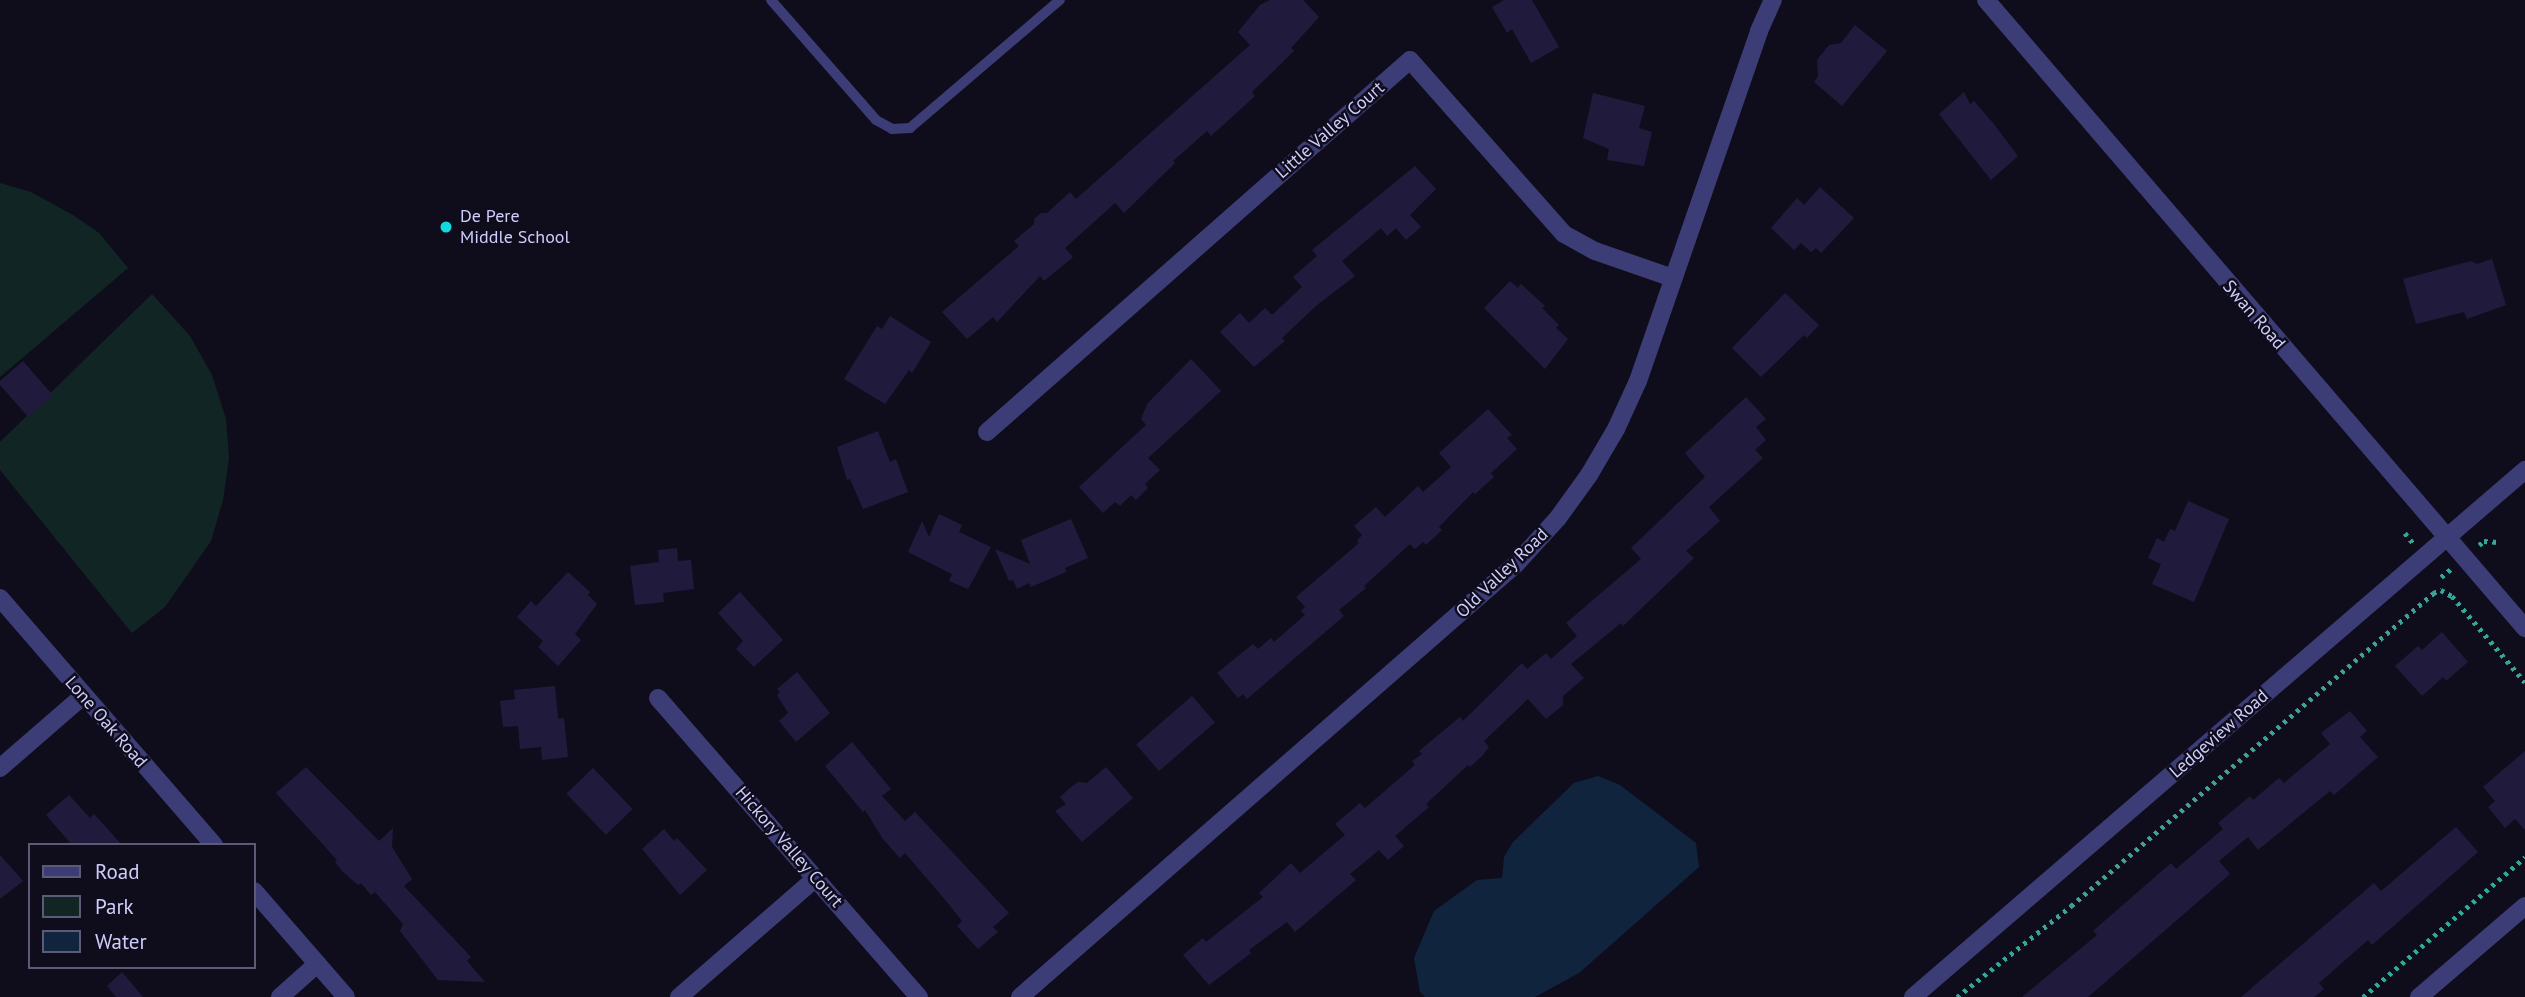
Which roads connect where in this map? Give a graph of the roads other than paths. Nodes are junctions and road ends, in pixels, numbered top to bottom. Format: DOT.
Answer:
graph roads {
  1 [pos="771,0"];
  2 [pos="1060,0"];
  3 [pos="1773,0"];
  4 [pos="1986,0"];
  5 [pos="1673,278"];
  6 [pos="987,432"];
  7 [pos="2525,470"];
  8 [pos="2446,538"];
  9 [pos="0,598"];
  10 [pos="2525,628"];
  11 [pos="83,695"];
  12 [pos="658,698"];
  13 [pos="0,768"];
  14 [pos="212,843"];
  15 [pos="816,878"];
  16 [pos="256,893"];
  17 [pos="2525,906"];
  18 [pos="317,964"];
  19 [pos="280,997"];
  20 [pos="346,997"];
  21 [pos="679,997"];
  22 [pos="919,997"];
  23 [pos="1020,997"];
  24 [pos="1913,997"];
  25 [pos="2419,997"];
  1 -- 2 [label="lane"];
  3 -- 5 [label="street, Old Valley Road"];
  4 -- 8 [label="street, Swan Road"];
  5 -- 6 [label="street, Little Valley Court"];
  5 -- 23 [label="street, Old Valley Road"];
  7 -- 8 [label="street, Ledgeview Road"];
  8 -- 10 [label="street, Swan Road"];
  8 -- 24 [label="street, Ledgeview Road"];
  9 -- 11 [label="street, Lone Oak Road"];
  11 -- 13 [label="street"];
  11 -- 14 [label="street, Lone Oak Road"];
  12 -- 15 [label="street, Hickory Valley Court"];
  15 -- 21 [label="street"];
  15 -- 22 [label="street, Hickory Valley Court"];
  16 -- 18 [label="street"];
  17 -- 25 [label="street"];
  18 -- 19 [label="street"];
  18 -- 20 [label="street"];
}
